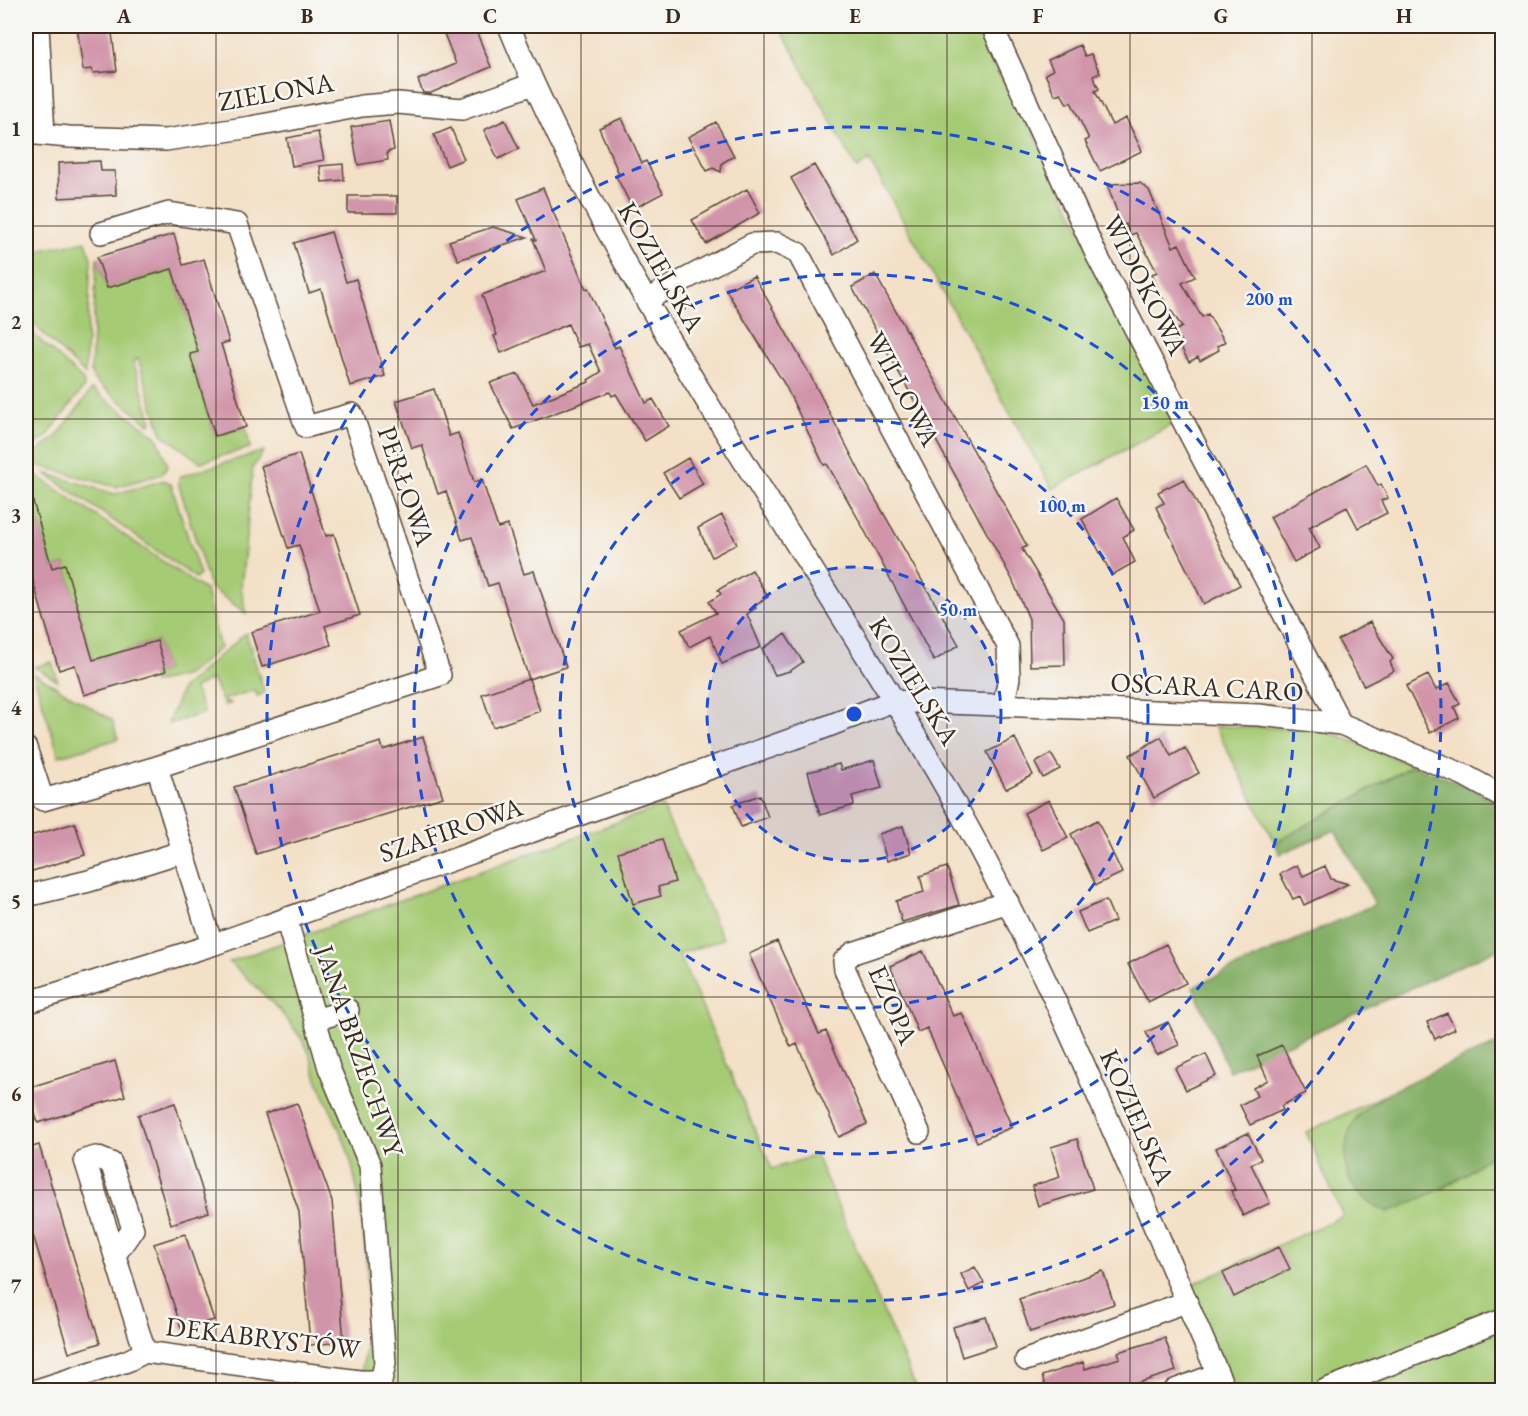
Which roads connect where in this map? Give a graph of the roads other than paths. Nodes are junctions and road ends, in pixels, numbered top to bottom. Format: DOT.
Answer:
graph roads {
  1 [pos="38,26"];
  2 [pos="509,26"];
  3 [pos="992,26"];
  4 [pos="533,84"];
  5 [pos="34,134"];
  6 [pos="100,233"];
  7 [pos="646,300"];
  8 [pos="893,701"];
  9 [pos="1004,706"];
  10 [pos="1341,724"];
  11 [pos="26,748"];
  12 [pos="156,767"];
  13 [pos="1503,796"];
  14 [pos="184,851"];
  15 [pos="26,896"];
  16 [pos="1008,902"];
  17 [pos="286,918"];
  18 [pos="212,945"];
  19 [pos="26,1004"];
  20 [pos="348,1010"];
  21 [pos="315,1020"];
  22 [pos="919,1132"];
  23 [pos="115,1255"];
  24 [pos="1186,1302"];
  25 [pos="1503,1320"];
  26 [pos="145,1352"];
  27 [pos="1026,1360"];
  28 [pos="381,1381"];
  29 [pos="1221,1382"];
  30 [pos="37,1390"];
  31 [pos="1174,1390"];
  32 [pos="1325,1390"];
  1 -- 5 [label="street"];
  2 -- 4 [label="street, KOZIELSKA"];
  3 -- 10 [label="street, WIDOKOWA"];
  4 -- 5 [label="street, ZIELONA"];
  4 -- 7 [label="street, KOZIELSKA"];
  6 -- 12 [label="street, PERŁOWA"];
  7 -- 8 [label="street, KOZIELSKA"];
  7 -- 9 [label="street, WILLOWA"];
  8 -- 9 [label="street, OSCARA CARO"];
  8 -- 16 [label="street, KOZIELSKA"];
  8 -- 17 [label="street, SZAFIROWA"];
  9 -- 10 [label="street, OSCARA CARO"];
  10 -- 13 [label="street, OSCARA CARO"];
  11 -- 12 [label="street"];
  12 -- 14 [label="street"];
  14 -- 15 [label="street"];
  14 -- 18 [label="street"];
  16 -- 22 [label="street, EZOPA"];
  16 -- 24 [label="street, KOZIELSKA"];
  17 -- 18 [label="street, SZAFIROWA"];
  17 -- 21 [label="street, JANA BRZECHWY"];
  18 -- 19 [label="street, SZAFIROWA"];
  20 -- 21 [label="street"];
  21 -- 28 [label="street, JANA BRZECHWY"];
  23 -- 26 [label="street"];
  24 -- 27 [label="street"];
  24 -- 29 [label="street, KOZIELSKA"];
  25 -- 32 [label="street"];
  26 -- 28 [label="street, DEKABRYSTÓW"];
  26 -- 30 [label="street, DEKABRYSTÓW"];
  29 -- 31 [label="street"];
}
